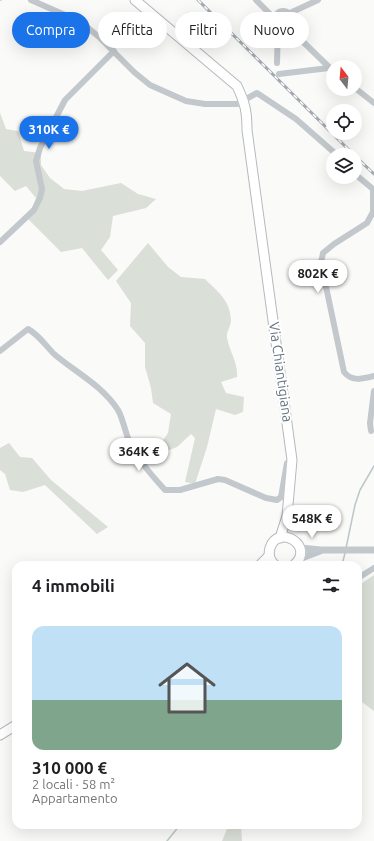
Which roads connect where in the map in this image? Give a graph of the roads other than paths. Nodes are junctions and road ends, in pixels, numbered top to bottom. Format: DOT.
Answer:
graph roads {
  1 [pos="31,0"];
  2 [pos="135,0"];
  3 [pos="256,0"];
  4 [pos="318,0"];
  5 [pos="263,6"];
  6 [pos="280,11"];
  7 [pos="268,12"];
  8 [pos="286,12"];
  9 [pos="298,12"];
  10 [pos="277,48"];
  11 [pos="309,48"];
  12 [pos="114,51"];
  13 [pos="277,64"];
  14 [pos="326,64"];
  15 [pos="326,69"];
  16 [pos="279,74"];
  17 [pos="362,92"];
  18 [pos="373,99"];
  19 [pos="244,101"];
  20 [pos="329,148"];
  21 [pos="362,180"];
  22 [pos="373,190"];
  23 [pos="0,242"];
  24 [pos="0,351"];
  25 [pos="374,376"];
  26 [pos="374,391"];
  27 [pos="371,431"];
  28 [pos="292,460"];
  29 [pos="287,516"];
  30 [pos="280,538"];
  31 [pos="292,538"];
  32 [pos="300,548"];
  33 [pos="322,550"];
  34 [pos="374,550"];
  35 [pos="269,556"];
  36 [pos="264,561"];
  37 [pos="272,561"];
  38 [pos="297,561"];
  39 [pos="299,561"];
  40 [pos="374,568"];
  41 [pos="362,576"];
  42 [pos="12,727"];
  43 [pos="0,735"];
  1 -- 12 [label="street"];
  2 -- 19 [label="main road"];
  3 -- 5 [label="street"];
  4 -- 9 [label="street"];
  5 -- 6 [label="street"];
  5 -- 7 [label="street"];
  6 -- 8 [label="street"];
  10 -- 13 [label="street"];
  11 -- 14 [label="street"];
  12 -- 19 [label="street"];
  12 -- 23 [label="street"];
  15 -- 16 [label="street"];
  17 -- 18 [label="street"];
  19 -- 20 [label="street"];
  19 -- 28 [label="main road, Via Chiantigiana"];
  21 -- 22 [label="street"];
  22 -- 25 [label="street"];
  24 -- 28 [label="street"];
  26 -- 27 [label="street"];
  28 -- 29 [label="main road, Via Chiantigiana"];
  29 -- 30 [label="main road, Via Chiantigiana"];
  29 -- 31 [label="main road, Via Chiantigiana"];
  30 -- 31 [label="main road"];
  30 -- 35 [label="main road, Via Chiantigiana"];
  31 -- 32 [label="main road, Via Chiantigiana"];
  32 -- 33 [label="street"];
  32 -- 38 [label="main road"];
  33 -- 34 [label="street"];
  33 -- 39 [label="street"];
  35 -- 36 [label="main road, Via Chiantigiana"];
  35 -- 37 [label="main road"];
  40 -- 41 [label="street"];
  42 -- 43 [label="main road"];
}
